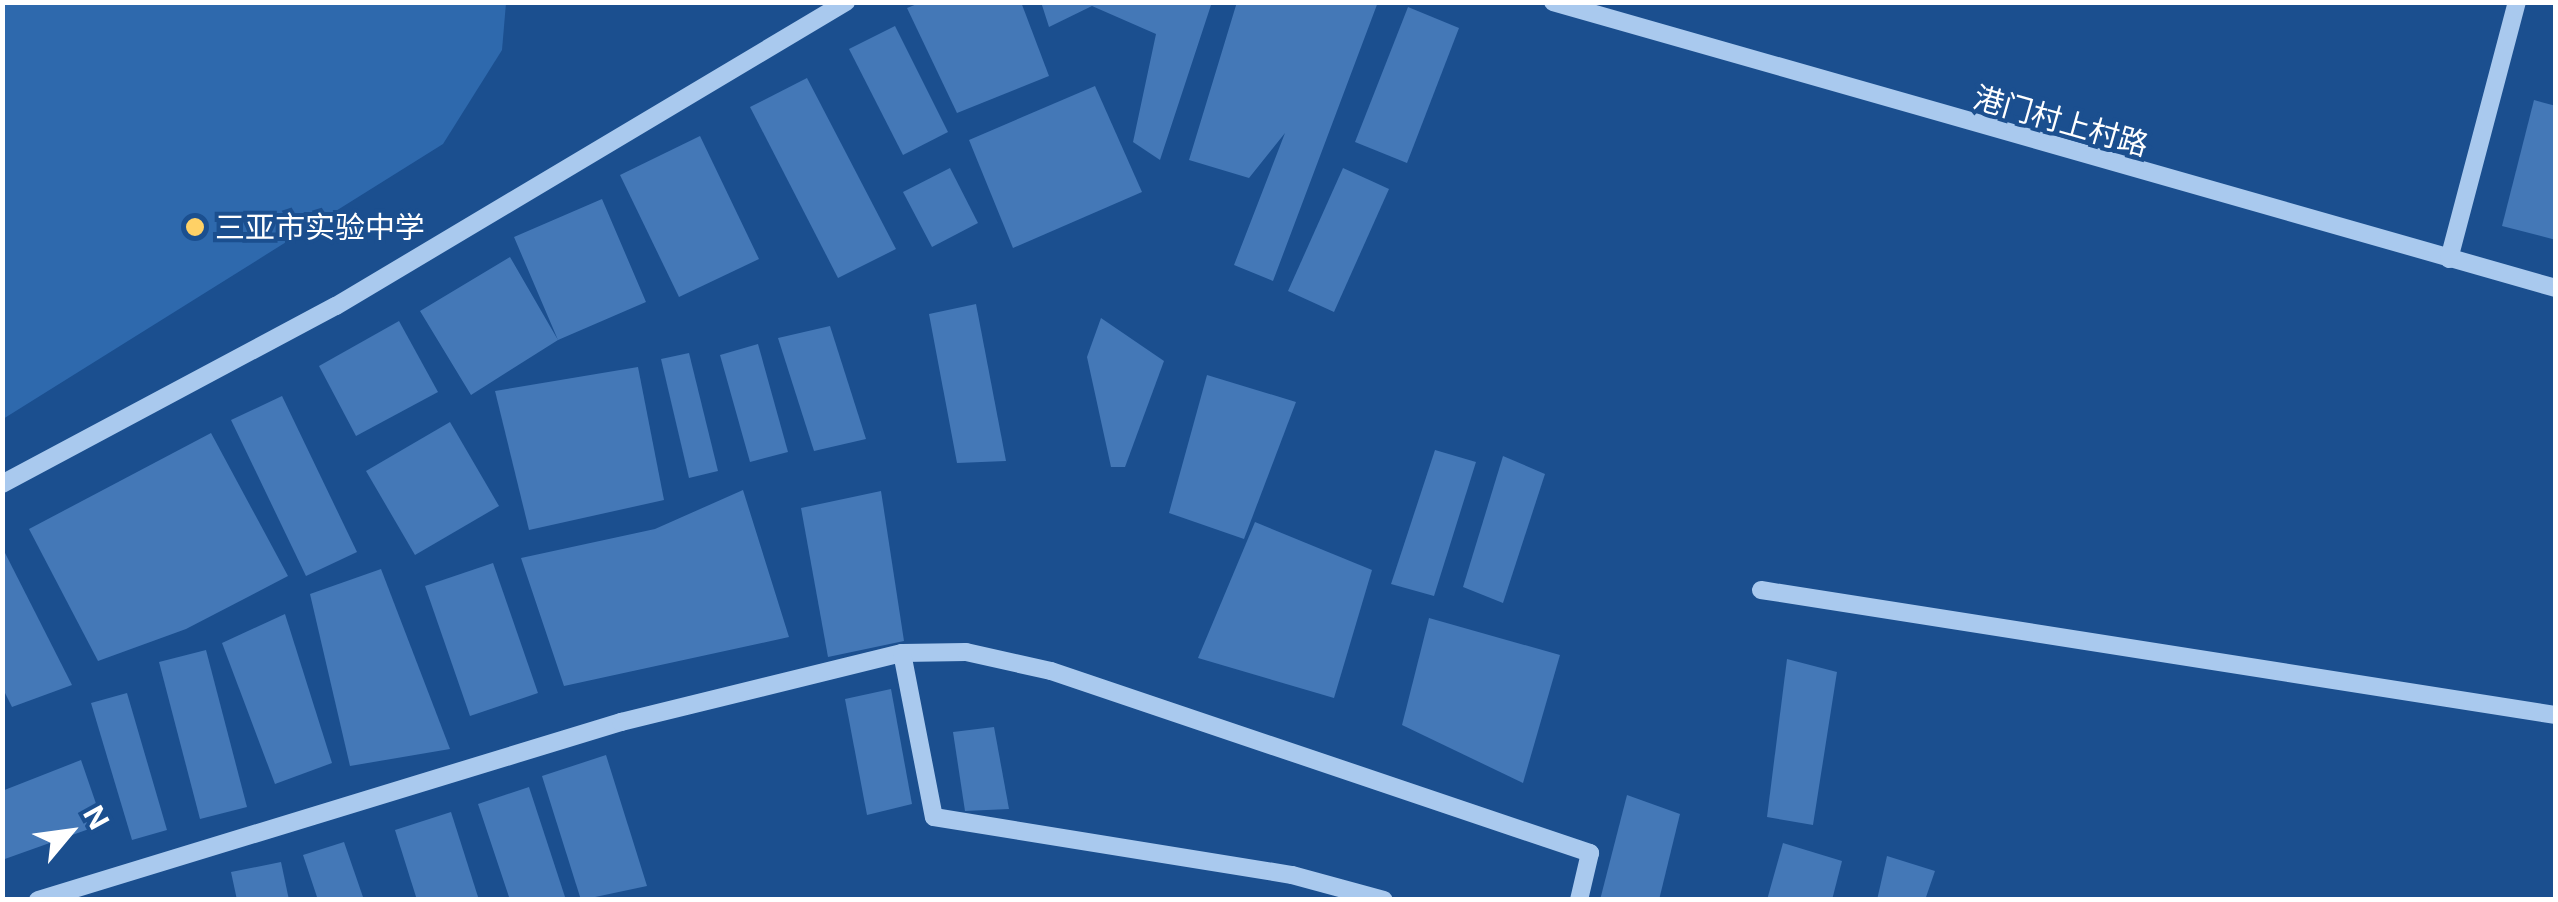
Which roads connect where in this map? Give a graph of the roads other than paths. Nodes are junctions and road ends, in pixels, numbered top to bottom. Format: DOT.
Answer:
graph roads {
  1 [pos="846,2"];
  2 [pos="1553,2"];
  3 [pos="2517,2"];
  4 [pos="2448,259"];
  5 [pos="2556,288"];
  6 [pos="2,484"];
  7 [pos="1761,590"];
  8 [pos="902,653"];
  9 [pos="2556,715"];
  10 [pos="38,900"];
  11 [pos="1384,900"];
  12 [pos="1579,900"];
  1 -- 6 [label="street"];
  2 -- 4 [label="street, 港门村上村路"];
  3 -- 4 [label="street"];
  4 -- 5 [label="street, 港门村上村路"];
  7 -- 9 [label="street"];
  8 -- 10 [label="street"];
  8 -- 11 [label="street"];
  8 -- 12 [label="street"];
}
